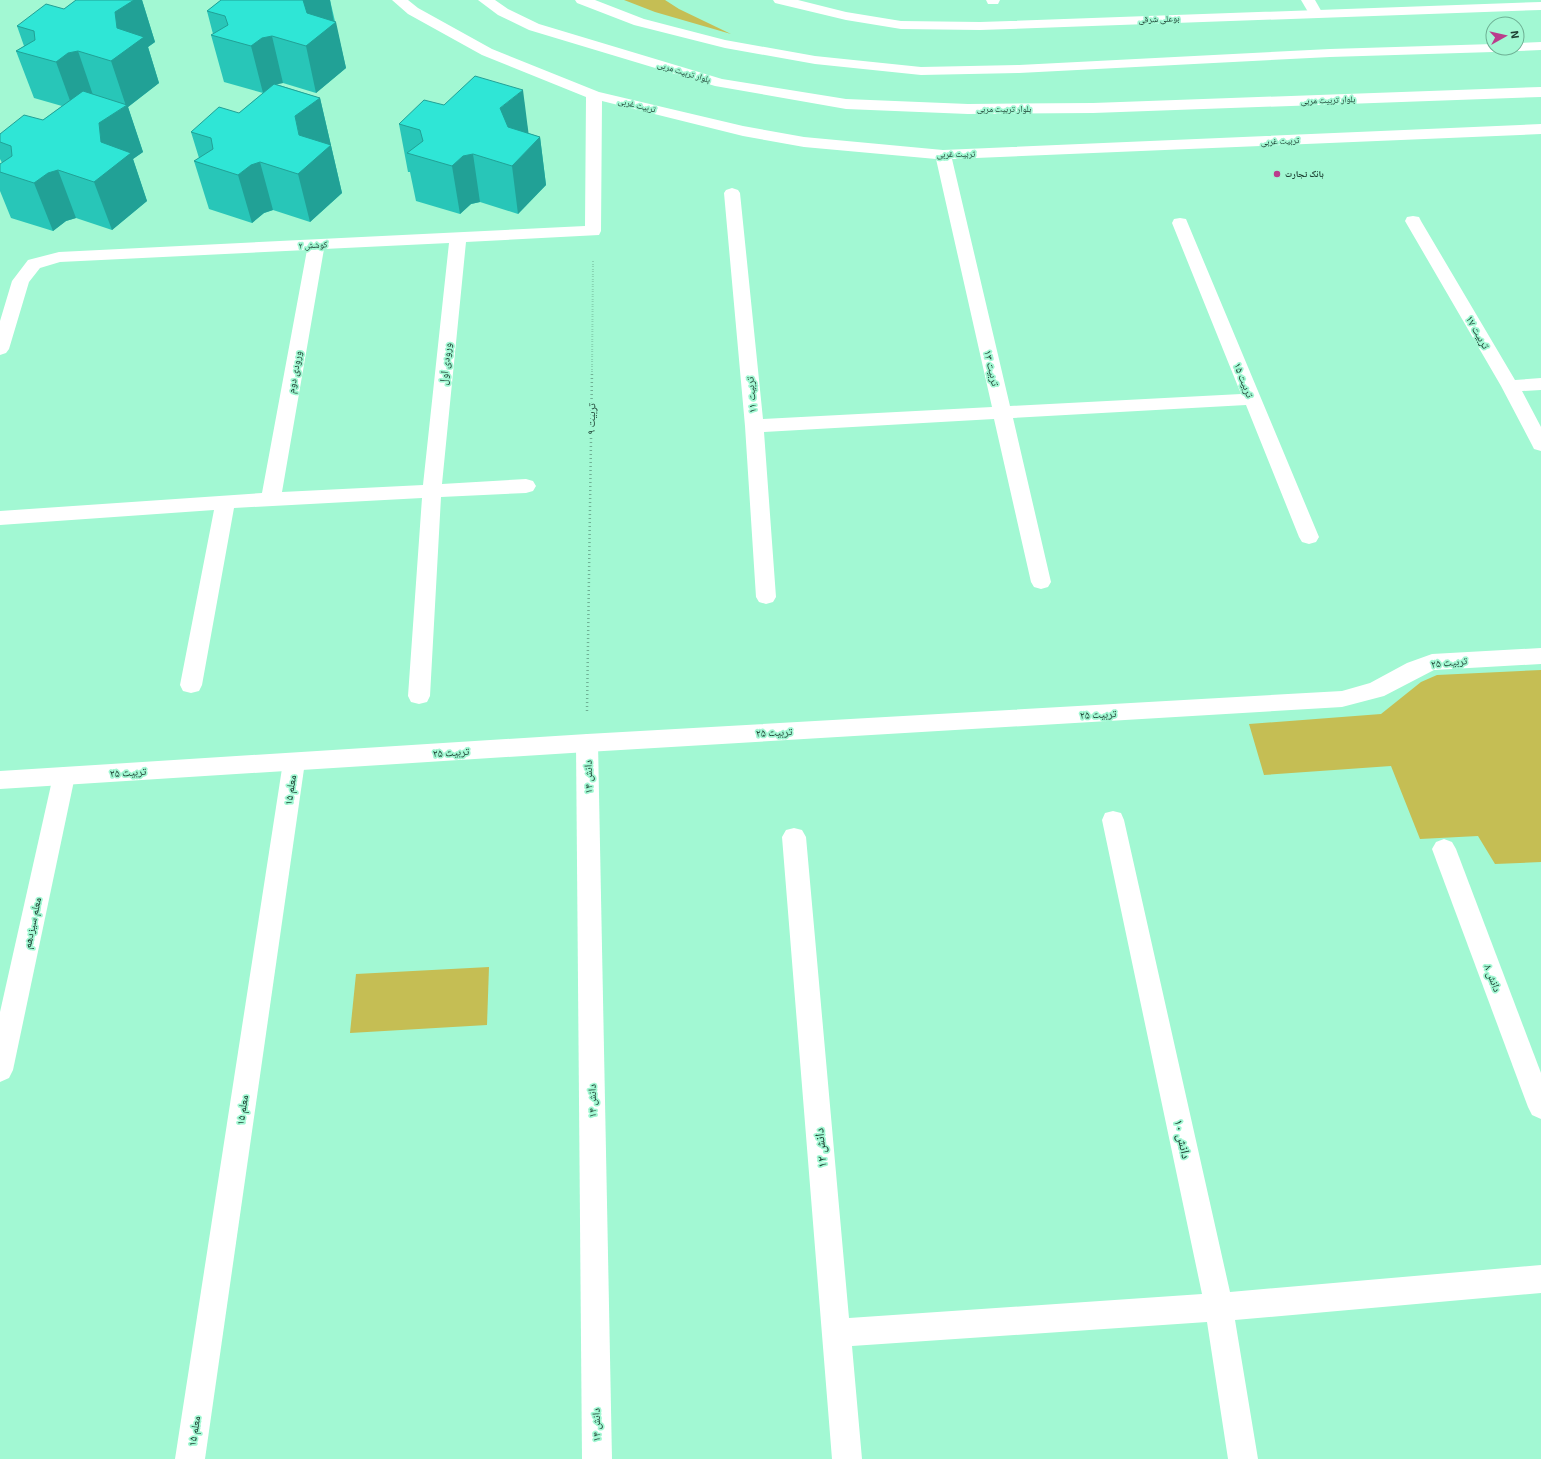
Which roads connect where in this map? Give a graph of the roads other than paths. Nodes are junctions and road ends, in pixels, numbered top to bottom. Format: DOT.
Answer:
graph roads {
  1 [pos="399,0"];
  2 [pos="485,0"];
  3 [pos="582,0"];
  4 [pos="780,0"];
  5 [pos="1308,0"];
  6 [pos="1541,6"];
  7 [pos="1316,14"];
  8 [pos="1541,46"];
  9 [pos="1525,47"];
  10 [pos="1485,48"];
  11 [pos="1541,92"];
  12 [pos="594,95"];
  13 [pos="1541,129"];
  14 [pos="943,156"];
  15 [pos="732,193"];
  16 [pos="1413,221"];
  17 [pos="1180,223"];
  18 [pos="458,238"];
  19 [pos="316,244"];
  20 [pos="0,349"];
  21 [pos="1541,384"];
  22 [pos="1510,386"];
  23 [pos="1252,399"];
  24 [pos="1003,413"];
  25 [pos="754,426"];
  26 [pos="1541,445"];
  27 [pos="526,486"];
  28 [pos="432,491"];
  29 [pos="271,500"];
  30 [pos="225,502"];
  31 [pos="0,518"];
  32 [pos="1309,537"];
  33 [pos="1042,582"];
  34 [pos="766,597"];
  35 [pos="1541,656"];
  36 [pos="191,684"];
  37 [pos="419,696"];
  38 [pos="587,743"];
  39 [pos="294,762"];
  40 [pos="64,776"];
  41 [pos="0,780"];
  42 [pos="1114,820"];
  43 [pos="794,837"];
  44 [pos="1444,849"];
  45 [pos="0,1070"];
  46 [pos="1541,1107"];
  47 [pos="1541,1279"];
  48 [pos="1219,1307"];
  49 [pos="836,1333"];
  50 [pos="190,1459"];
  51 [pos="597,1459"];
  52 [pos="847,1459"];
  53 [pos="1243,1459"];
  1 -- 12 [label="street, تربیت غربی"];
  2 -- 11 [label="street, بلوار تربیت مربی"];
  3 -- 10 [label="street"];
  4 -- 7 [label="street, بوعلی شرقی"];
  5 -- 7 [label="street"];
  6 -- 7 [label="street, بوعلی شرقی"];
  8 -- 9 [label="street"];
  12 -- 14 [label="street, تربیت غربی"];
  12 -- 18 [label="street, کوشش ۲"];
  13 -- 14 [label="street, تربیت غربی"];
  14 -- 24 [label="street, تربیت ۱۳"];
  15 -- 25 [label="street, تربیت ۱۱"];
  16 -- 22 [label="street, تربیت ۱۷"];
  17 -- 23 [label="street, تربیت ۱۵"];
  18 -- 19 [label="street, کوشش ۲"];
  18 -- 28 [label="street, ورودی اول"];
  19 -- 20 [label="street, کوشش ۲"];
  19 -- 29 [label="street, ورودی دوم"];
  21 -- 22 [label="street"];
  22 -- 26 [label="street, تربیت ۱۷"];
  23 -- 24 [label="street"];
  23 -- 32 [label="street, تربیت ۱۵"];
  24 -- 25 [label="street"];
  24 -- 33 [label="street, تربیت ۱۳"];
  25 -- 34 [label="street, تربیت ۱۱"];
  27 -- 28 [label="street"];
  28 -- 29 [label="street"];
  28 -- 37 [label="street, ورودی اول"];
  29 -- 30 [label="street"];
  30 -- 31 [label="street"];
  30 -- 36 [label="street"];
  35 -- 38 [label="street, تربیت ۲۵"];
  38 -- 39 [label="street, تربیت ۲۵"];
  38 -- 51 [label="street, دانش ۱۴"];
  39 -- 40 [label="street, تربیت ۲۵"];
  39 -- 50 [label="street, معلم ۱۵"];
  40 -- 41 [label="street, تربیت ۲۵"];
  40 -- 45 [label="street, معلم سیزدهم"];
  42 -- 48 [label="street, دانش ۱۰"];
  43 -- 49 [label="street, دانش ۱۲"];
  44 -- 46 [label="street, دانش ۸"];
  47 -- 48 [label="street"];
  48 -- 49 [label="street"];
  48 -- 53 [label="street, دانش ۱۰"];
  49 -- 52 [label="street, دانش ۱۲"];
}
